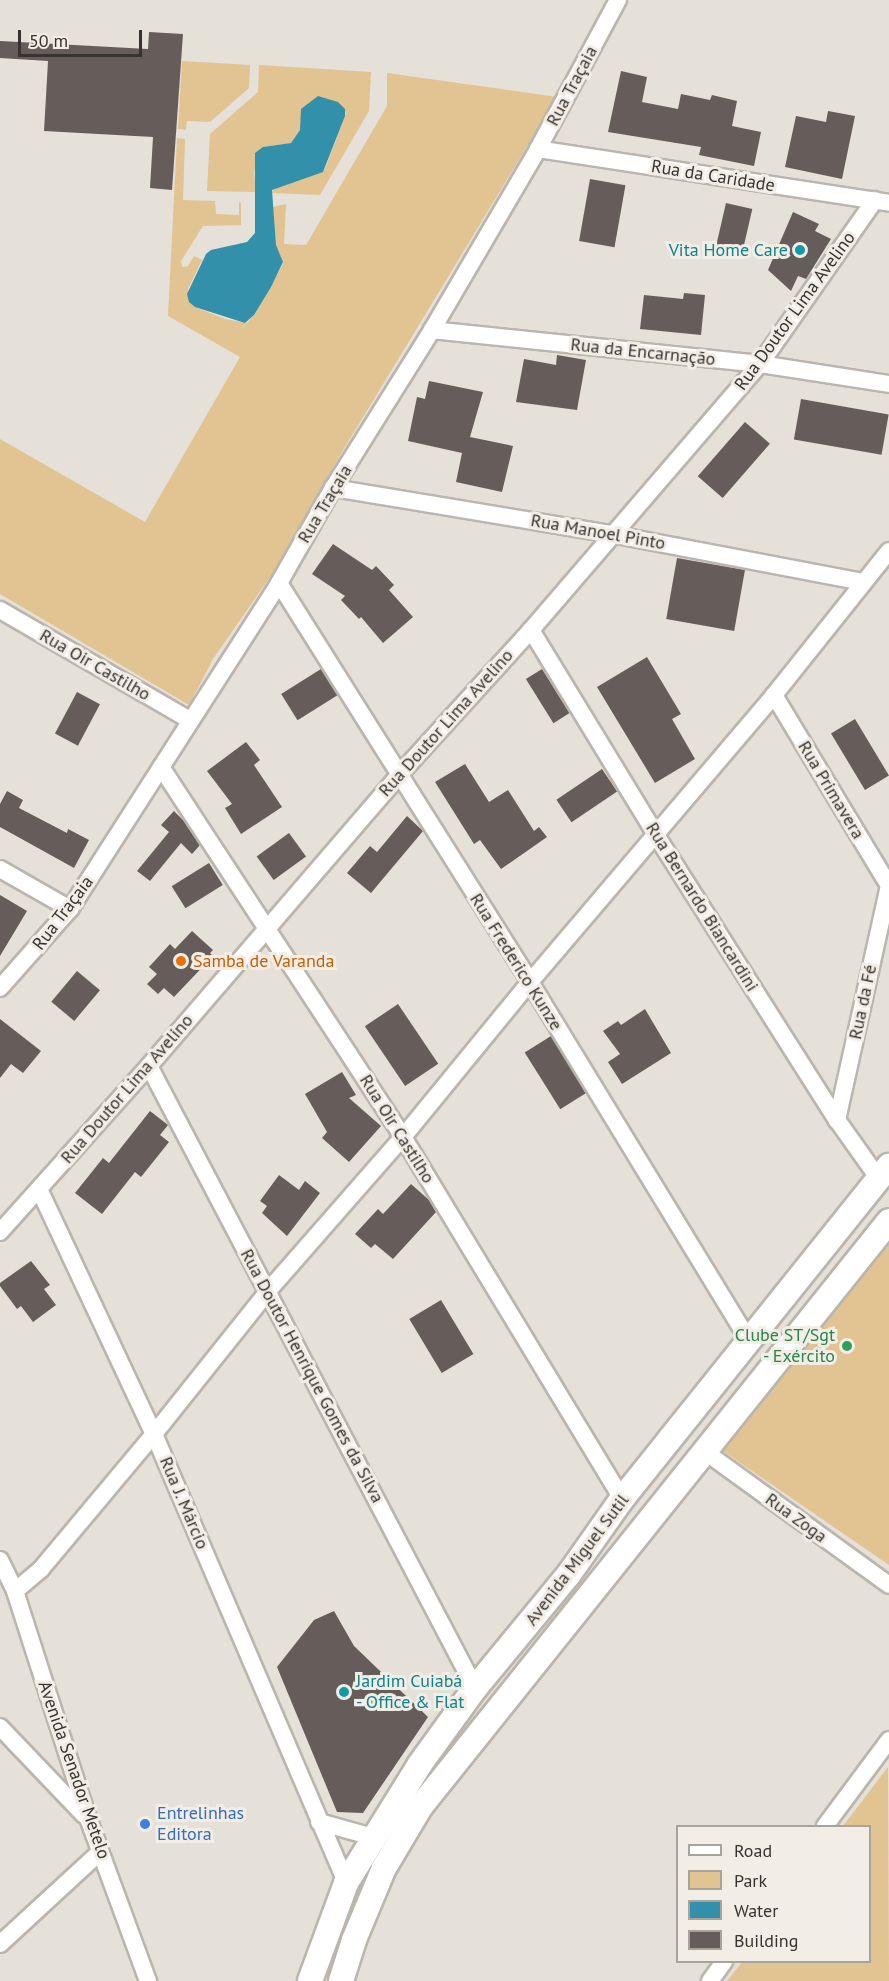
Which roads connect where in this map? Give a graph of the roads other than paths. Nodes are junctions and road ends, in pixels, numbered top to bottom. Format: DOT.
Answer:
graph roads {
  1 [pos="618,0"];
  2 [pos="538,149"];
  3 [pos="882,202"];
  4 [pos="432,330"];
  5 [pos="760,364"];
  6 [pos="889,384"];
  7 [pos="333,488"];
  8 [pos="611,534"];
  9 [pos="889,551"];
  10 [pos="863,582"];
  11 [pos="279,583"];
  12 [pos="0,610"];
  13 [pos="531,630"];
  14 [pos="774,695"];
  15 [pos="190,720"];
  16 [pos="161,767"];
  17 [pos="399,775"];
  18 [pos="656,835"];
  19 [pos="0,869"];
  20 [pos="889,886"];
  21 [pos="70,909"];
  22 [pos="267,927"];
  23 [pos="530,982"];
  24 [pos="0,988"];
  25 [pos="149,1066"];
  26 [pos="837,1120"];
  27 [pos="403,1137"];
  28 [pos="884,1173"];
  29 [pos="39,1189"];
  30 [pos="889,1221"];
  31 [pos="0,1232"];
  32 [pos="268,1291"];
  33 [pos="750,1342"];
  34 [pos="154,1434"];
  35 [pos="704,1451"];
  36 [pos="622,1499"];
  37 [pos="0,1560"];
  38 [pos="889,1585"];
  39 [pos="15,1592"];
  40 [pos="475,1688"];
  41 [pos="0,1727"];
  42 [pos="889,1740"];
  43 [pos="87,1818"];
  44 [pos="319,1822"];
  45 [pos="826,1825"];
  46 [pos="373,1837"];
  47 [pos="100,1852"];
  48 [pos="346,1884"];
  49 [pos="0,1944"];
  50 [pos="723,1963"];
  51 [pos="148,1981"];
  52 [pos="310,1981"];
  53 [pos="341,1981"];
  54 [pos="710,1981"];
  1 -- 2 [label="street, Rua Traçaia"];
  2 -- 3 [label="street, Rua da Caridade"];
  2 -- 4 [label="street, Rua Traçaia"];
  3 -- 5 [label="street, Rua Doutor Lima Avelino"];
  4 -- 5 [label="street, Rua da Encarnação"];
  4 -- 7 [label="street, Rua Traçaia"];
  5 -- 6 [label="street, Rua da Encarnação"];
  5 -- 8 [label="street, Rua Doutor Lima Avelino"];
  7 -- 8 [label="street, Rua Manoel Pinto"];
  7 -- 11 [label="street, Rua Traçaia"];
  8 -- 10 [label="street, Rua Manoel Pinto"];
  8 -- 13 [label="street, Rua Doutor Lima Avelino"];
  9 -- 10 [label="street"];
  10 -- 14 [label="street"];
  11 -- 15 [label="street, Rua Traçaia"];
  11 -- 17 [label="street, Rua Frederico Kunze"];
  12 -- 15 [label="street, Rua Oir Castilho"];
  13 -- 17 [label="street, Rua Doutor Lima Avelino"];
  13 -- 18 [label="street, Rua Bernardo Biancardini"];
  14 -- 18 [label="street"];
  14 -- 20 [label="street, Rua Primavera"];
  15 -- 16 [label="street, Rua Traçaia"];
  16 -- 21 [label="street, Rua Traçaia"];
  16 -- 22 [label="street, Rua Oir Castilho"];
  17 -- 22 [label="street, Rua Doutor Lima Avelino"];
  17 -- 23 [label="street, Rua Frederico Kunze"];
  18 -- 23 [label="street"];
  18 -- 26 [label="street, Rua Bernardo Biancardini"];
  19 -- 21 [label="street"];
  20 -- 26 [label="street, Rua da Fé"];
  21 -- 24 [label="street, Rua Traçaia"];
  22 -- 25 [label="street, Rua Doutor Lima Avelino"];
  22 -- 27 [label="street, Rua Oir Castilho"];
  23 -- 27 [label="street"];
  23 -- 33 [label="street, Rua Frederico Kunze"];
  25 -- 29 [label="street, Rua Doutor Lima Avelino"];
  25 -- 32 [label="street, Rua Doutor Henrique Gomes da Silva"];
  26 -- 28 [label="street, Rua Bernardo Biancardini"];
  27 -- 32 [label="street"];
  27 -- 36 [label="street, Rua Oir Castilho"];
  28 -- 33 [label="highway, Avenida Miguel Sutil"];
  29 -- 31 [label="street, Rua Doutor Lima Avelino"];
  29 -- 34 [label="street, Rua J. Márcio"];
  30 -- 35 [label="highway, Avenida Miguel Sutil"];
  32 -- 34 [label="street"];
  32 -- 40 [label="street, Rua Doutor Henrique Gomes da Silva"];
  33 -- 36 [label="highway, Avenida Miguel Sutil"];
  34 -- 39 [label="street"];
  34 -- 44 [label="street, Rua J. Márcio"];
  35 -- 38 [label="street, Rua Zoga"];
  35 -- 53 [label="highway, Avenida Miguel Sutil"];
  36 -- 40 [label="highway, Avenida Miguel Sutil"];
  37 -- 39 [label="street, Avenida Senador Metelo"];
  39 -- 43 [label="street, Avenida Senador Metelo"];
  40 -- 46 [label="highway, Avenida Miguel Sutil"];
  41 -- 43 [label="street"];
  42 -- 45 [label="street"];
  43 -- 47 [label="street, Avenida Senador Metelo"];
  44 -- 46 [label="street"];
  44 -- 48 [label="street, Rua J. Márcio"];
  46 -- 48 [label="highway, Avenida Miguel Sutil"];
  47 -- 49 [label="street"];
  47 -- 51 [label="street, Avenida Senador Metelo"];
  48 -- 52 [label="highway, Avenida Miguel Sutil"];
  50 -- 54 [label="street"];
}
